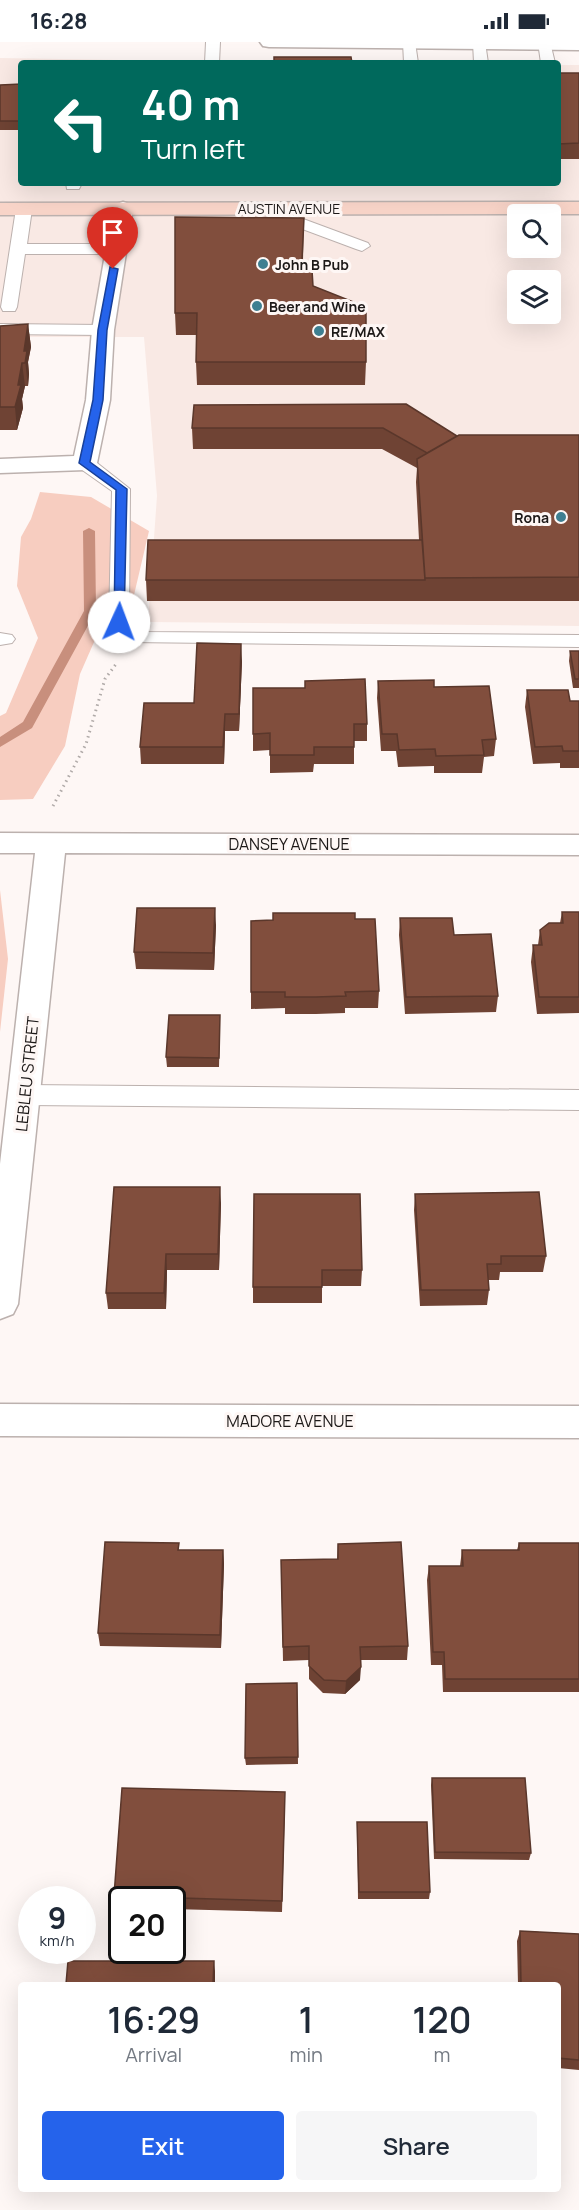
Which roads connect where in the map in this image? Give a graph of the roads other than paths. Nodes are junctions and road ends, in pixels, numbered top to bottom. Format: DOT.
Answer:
graph roads {
  1 [pos="213,42"];
  2 [pos="269,42"];
  3 [pos="409,43"];
  4 [pos="479,44"];
  5 [pos="544,44"];
  6 [pos="579,44"];
  7 [pos="212,60"];
  8 [pos="411,60"];
  9 [pos="481,60"];
  10 [pos="547,60"];
  11 [pos="146,190"];
  12 [pos="123,208"];
  13 [pos="260,208"];
  14 [pos="579,208"];
  15 [pos="0,209"];
  16 [pos="24,209"];
  17 [pos="0,230"];
  18 [pos="21,230"];
  19 [pos="362,246"];
  20 [pos="18,249"];
  21 [pos="117,249"];
  22 [pos="9,307"];
  23 [pos="0,330"];
  24 [pos="103,330"];
  25 [pos="84,463"];
  26 [pos="0,466"];
  27 [pos="579,641"];
  28 [pos="0,843"];
  29 [pos="51,844"];
  30 [pos="579,845"];
  31 [pos="25,1095"];
  32 [pos="579,1100"];
  33 [pos="0,1304"];
  34 [pos="0,1420"];
  35 [pos="579,1422"];
  1 -- 7 [label="lane"];
  2 -- 3 [label="street"];
  3 -- 4 [label="street"];
  3 -- 8 [label="lane"];
  4 -- 5 [label="street"];
  4 -- 9 [label="lane"];
  5 -- 6 [label="street"];
  5 -- 10 [label="lane"];
  11 -- 12 [label="main road"];
  12 -- 13 [label="main road, AUSTIN AVENUE"];
  12 -- 16 [label="main road, AUSTIN AVENUE"];
  12 -- 21 [label="street"];
  13 -- 14 [label="main road, AUSTIN AVENUE"];
  13 -- 19 [label="lane"];
  15 -- 16 [label="main road, AUSTIN AVENUE"];
  16 -- 18 [label="lane"];
  17 -- 18 [label="lane"];
  18 -- 20 [label="lane"];
  20 -- 21 [label="lane"];
  20 -- 22 [label="lane"];
  21 -- 24 [label="street"];
  23 -- 24 [label="lane"];
  24 -- 25 [label="street"];
  25 -- 26 [label="street"];
  25 -- 27 [label="lane"];
  28 -- 29 [label="street, DANSEY AVENUE"];
  29 -- 30 [label="street, DANSEY AVENUE"];
  29 -- 31 [label="street, LEBLEU STREET"];
  31 -- 32 [label="lane"];
  31 -- 33 [label="street, LEBLEU STREET"];
  34 -- 35 [label="street, MADORE AVENUE"];
}
